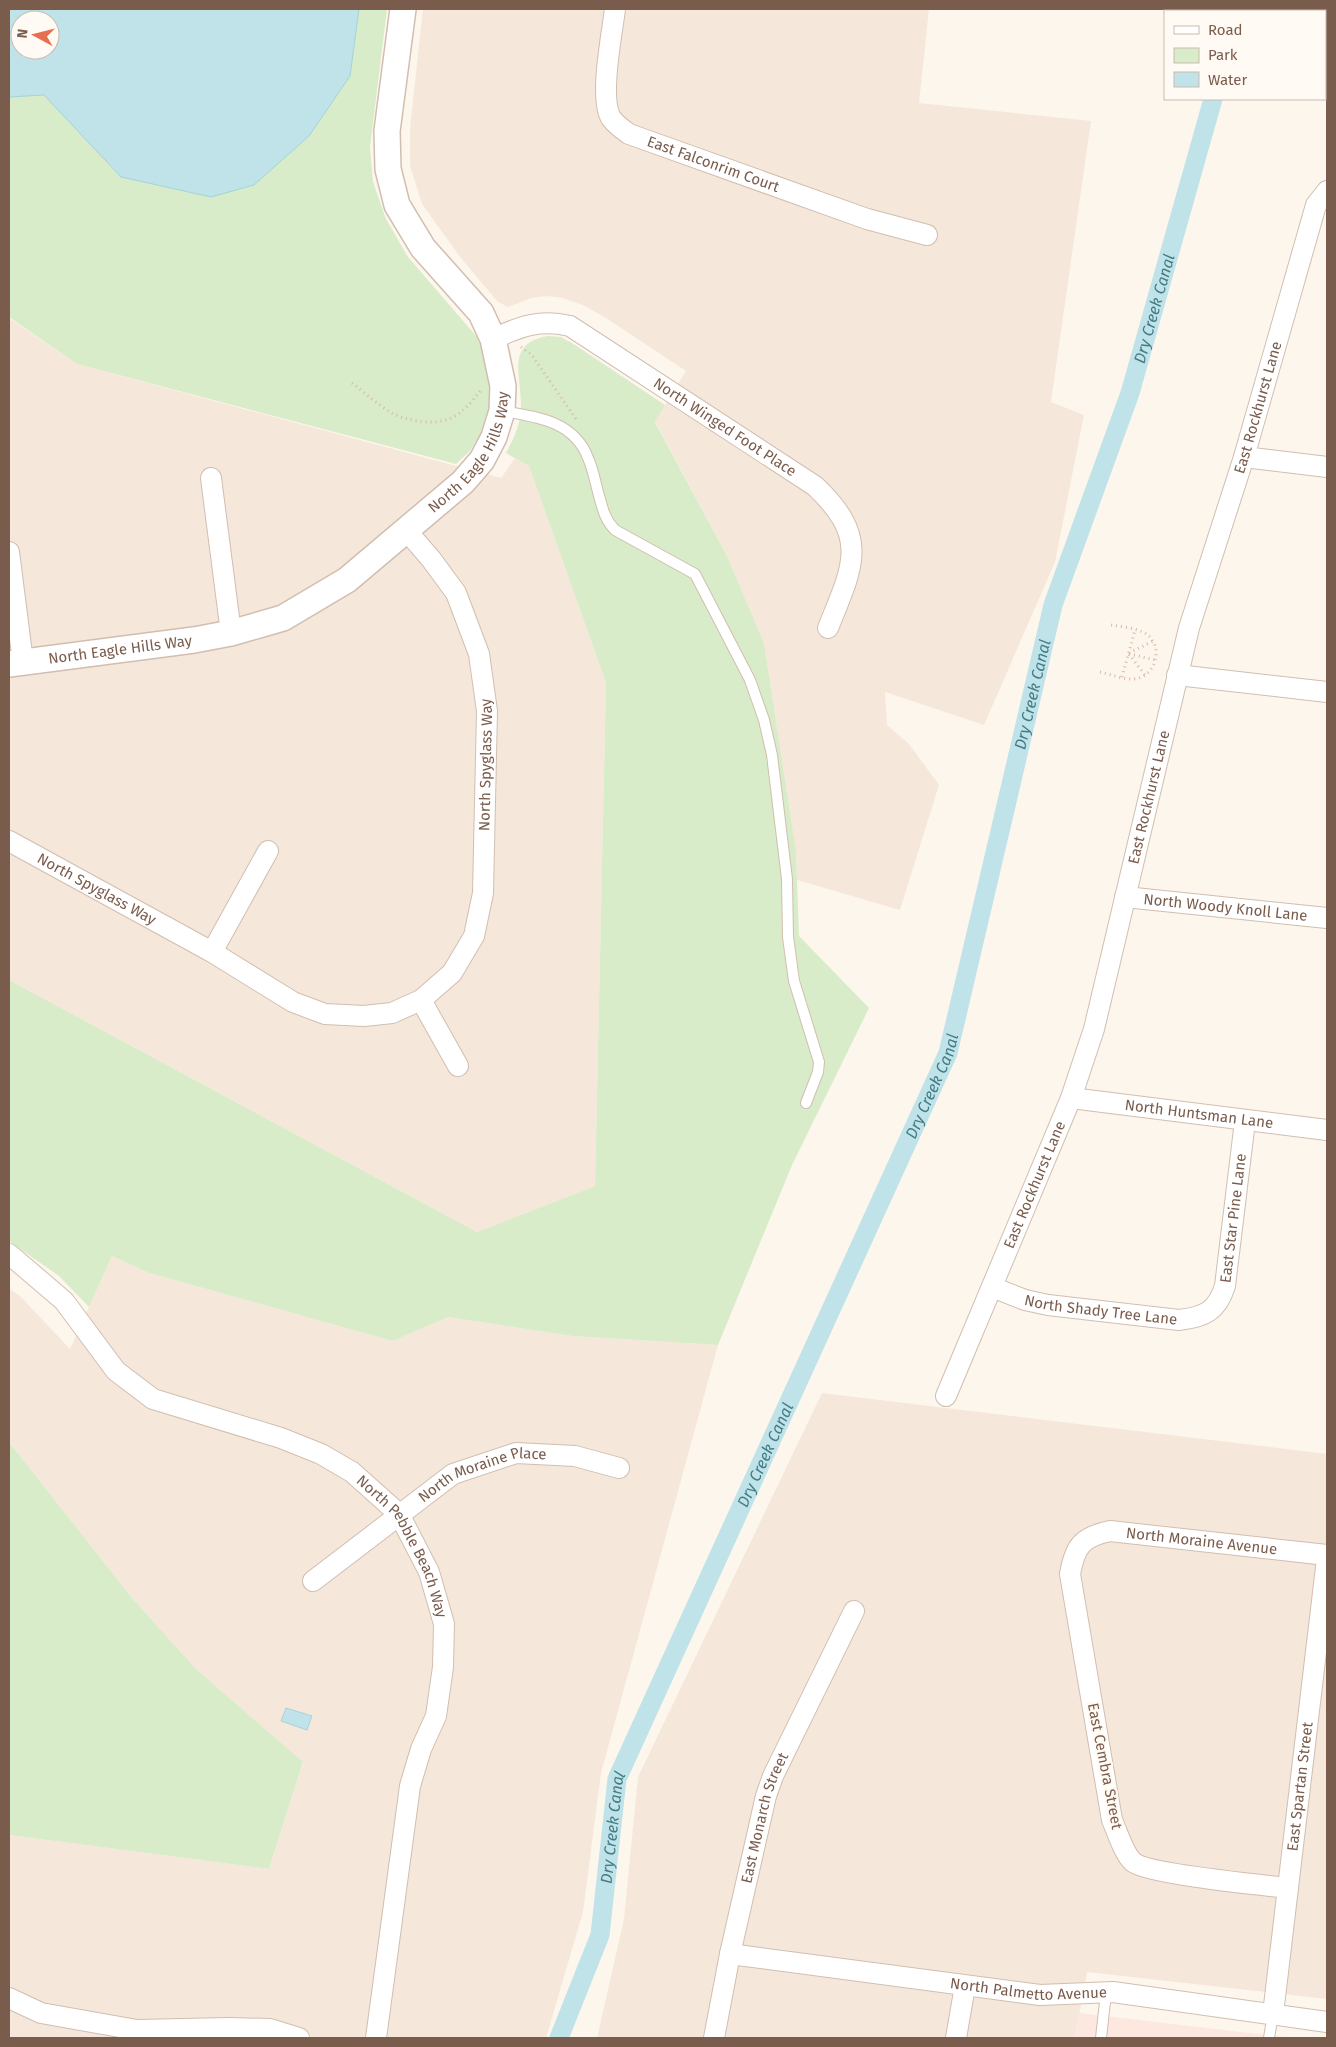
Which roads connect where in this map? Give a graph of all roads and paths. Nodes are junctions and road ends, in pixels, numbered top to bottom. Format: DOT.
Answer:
graph roads {
  1 [pos="403,9"];
  2 [pos="615,9"];
  3 [pos="1327,191"];
  4 [pos="927,235"];
  5 [pos="493,339"];
  6 [pos="520,347"];
  7 [pos="352,383"];
  8 [pos="502,384"];
  9 [pos="502,411"];
  10 [pos="578,421"];
  11 [pos="1244,457"];
  12 [pos="1327,467"];
  13 [pos="211,478"];
  14 [pos="406,530"];
  15 [pos="9,552"];
  16 [pos="1111,625"];
  17 [pos="828,628"];
  18 [pos="1134,630"];
  19 [pos="231,633"];
  20 [pos="1153,641"];
  21 [pos="1128,654"];
  22 [pos="1156,660"];
  23 [pos="16,663"];
  24 [pos="1100,672"];
  25 [pos="1145,675"];
  26 [pos="1177,675"];
  27 [pos="1122,678"];
  28 [pos="1327,692"];
  29 [pos="9,841"];
  30 [pos="268,851"];
  31 [pos="1125,897"];
  32 [pos="1327,918"];
  33 [pos="212,952"];
  34 [pos="421,1000"];
  35 [pos="458,1066"];
  36 [pos="1071,1098"];
  37 [pos="806,1103"];
  38 [pos="1245,1121"];
  39 [pos="1327,1130"];
  40 [pos="9,1254"];
  41 [pos="992,1287"];
  42 [pos="1211,1310"];
  43 [pos="946,1396"];
  44 [pos="619,1468"];
  45 [pos="399,1514"];
  46 [pos="1080,1543"];
  47 [pos="1327,1557"];
  48 [pos="312,1581"];
  49 [pos="854,1611"];
  50 [pos="1288,1888"];
  51 [pos="730,1954"];
  52 [pos="965,1986"];
  53 [pos="1106,1993"];
  54 [pos="9,1998"];
  55 [pos="1273,2014"];
  56 [pos="1327,2022"];
  57 [pos="299,2038"];
  58 [pos="376,2038"];
  59 [pos="714,2038"];
  60 [pos="956,2038"];
  61 [pos="1101,2038"];
  62 [pos="1269,2038"];
  1 -- 5 [label="street, North Eagle Hills Way"];
  2 -- 4 [label="street, East Falconrim Court"];
  3 -- 11 [label="street, East Rockhurst Lane"];
  5 -- 8 [label="street, North Eagle Hills Way"];
  5 -- 17 [label="street, North Winged Foot Place"];
  6 -- 10 [label="path"];
  7 -- 8 [label="path"];
  8 -- 9 [label="street, North Eagle Hills Way"];
  9 -- 14 [label="street, North Eagle Hills Way"];
  9 -- 37 [label="lane"];
  11 -- 12 [label="street"];
  11 -- 26 [label="street, East Rockhurst Lane"];
  13 -- 19 [label="street"];
  14 -- 19 [label="street, North Eagle Hills Way"];
  14 -- 34 [label="street, North Spyglass Way"];
  15 -- 23 [label="street"];
  16 -- 18 [label="path"];
  18 -- 20 [label="path"];
  18 -- 21 [label="path"];
  19 -- 23 [label="street, North Eagle Hills Way"];
  20 -- 21 [label="path"];
  20 -- 22 [label="path"];
  21 -- 22 [label="path"];
  21 -- 25 [label="path"];
  21 -- 27 [label="path"];
  22 -- 25 [label="path"];
  24 -- 27 [label="path"];
  25 -- 27 [label="path"];
  26 -- 28 [label="street"];
  26 -- 31 [label="street, East Rockhurst Lane"];
  29 -- 33 [label="street, North Spyglass Way"];
  30 -- 33 [label="street"];
  31 -- 32 [label="street, North Woody Knoll Lane"];
  31 -- 36 [label="street, East Rockhurst Lane"];
  33 -- 34 [label="street, North Spyglass Way"];
  34 -- 35 [label="street"];
  36 -- 38 [label="street, North Huntsman Lane"];
  36 -- 41 [label="street, East Rockhurst Lane"];
  38 -- 39 [label="street, North Huntsman Lane"];
  38 -- 42 [label="street, East Star Pine Lane"];
  40 -- 45 [label="street, North Pebble Beach Way"];
  41 -- 42 [label="street, North Shady Tree Lane"];
  41 -- 43 [label="street, East Rockhurst Lane"];
  44 -- 45 [label="street, North Moraine Place"];
  45 -- 48 [label="street, North Moraine Place"];
  45 -- 58 [label="street, North Pebble Beach Way"];
  46 -- 47 [label="street, North Moraine Avenue"];
  46 -- 50 [label="street, East Cembra Street"];
  47 -- 50 [label="street, East Spartan Street"];
  49 -- 51 [label="street, East Monarch Street"];
  50 -- 55 [label="street, East Spartan Street"];
  51 -- 52 [label="street, North Palmetto Avenue"];
  51 -- 59 [label="street, East Monarch Street"];
  52 -- 53 [label="street, North Palmetto Avenue"];
  52 -- 60 [label="street"];
  53 -- 55 [label="street, North Palmetto Avenue"];
  53 -- 61 [label="lane"];
  54 -- 57 [label="street"];
  55 -- 56 [label="street, North Palmetto Avenue"];
  55 -- 62 [label="lane"];
}
